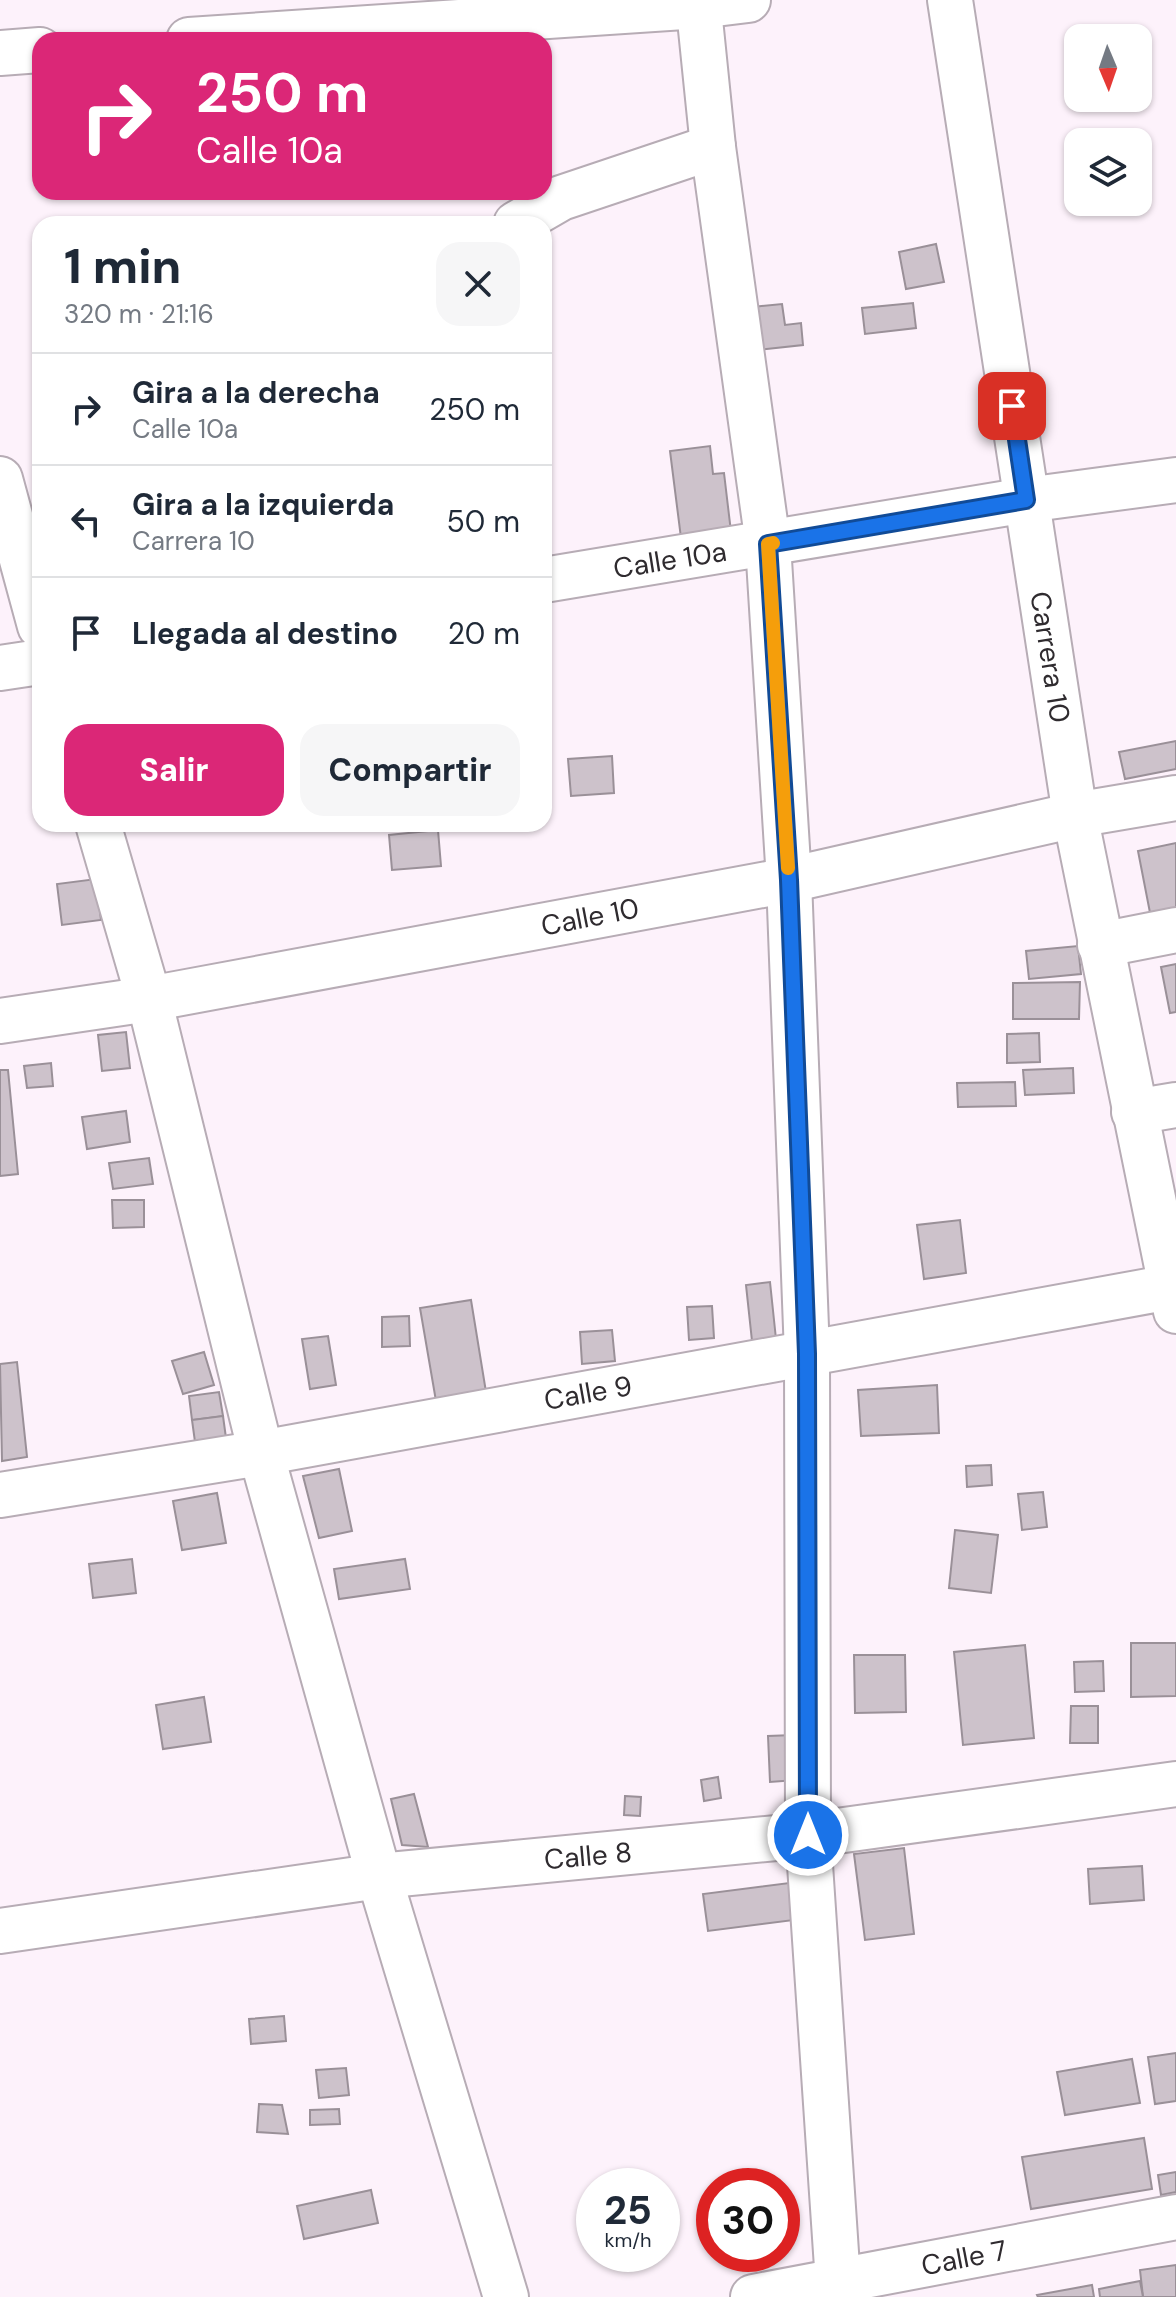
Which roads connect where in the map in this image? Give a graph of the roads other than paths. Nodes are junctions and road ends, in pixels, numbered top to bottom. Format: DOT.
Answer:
graph roads {
  1 [pos="748,0"];
  2 [pos="950,0"];
  3 [pos="698,3"];
  4 [pos="299,32"];
  5 [pos="32,51"];
  6 [pos="0,53"];
  7 [pos="713,147"];
  8 [pos="530,216"];
  9 [pos="0,479"];
  10 [pos="1176,480"];
  11 [pos="1026,500"];
  12 [pos="768,544"];
  13 [pos="552,579"];
  14 [pos="32,601"];
  15 [pos="32,639"];
  16 [pos="0,668"];
  17 [pos="1176,798"];
  18 [pos="1075,815"];
  19 [pos="100,832"];
  20 [pos="789,880"];
  21 [pos="1176,930"];
  22 [pos="1100,945"];
  23 [pos="149,999"];
  24 [pos="0,1021"];
  25 [pos="1155,1108"];
  26 [pos="1175,1295"];
  27 [pos="807,1354"];
  28 [pos="261,1453"];
  29 [pos="0,1495"];
  30 [pos="1176,1784"];
  31 [pos="808,1835"];
  32 [pos="379,1876"];
  33 [pos="0,1931"];
  34 [pos="1176,2217"];
  35 [pos="838,2290"];
  36 [pos="506,2297"];
  37 [pos="753,2297"];
  1 -- 3 [label="street"];
  2 -- 11 [label="street, Carrera 10"];
  3 -- 4 [label="street"];
  3 -- 7 [label="street"];
  5 -- 6 [label="street"];
  7 -- 8 [label="street"];
  7 -- 12 [label="street"];
  9 -- 14 [label="street"];
  10 -- 11 [label="street, Calle 10a"];
  11 -- 12 [label="street, Calle 10a"];
  11 -- 18 [label="street, Carrera 10"];
  12 -- 13 [label="street, Calle 10a"];
  12 -- 20 [label="street"];
  15 -- 16 [label="street"];
  17 -- 18 [label="street, Calle 10"];
  18 -- 20 [label="street, Calle 10"];
  18 -- 22 [label="street, Carrera 10"];
  19 -- 23 [label="street"];
  20 -- 23 [label="street, Calle 10"];
  20 -- 27 [label="street"];
  21 -- 22 [label="street"];
  22 -- 25 [label="street, Carrera 10"];
  23 -- 24 [label="street, Calle 10"];
  23 -- 28 [label="street"];
  25 -- 26 [label="street, Carrera 10"];
  26 -- 27 [label="street, Calle 9"];
  27 -- 28 [label="street, Calle 9"];
  27 -- 31 [label="street"];
  28 -- 29 [label="street, Calle 9"];
  28 -- 32 [label="street"];
  30 -- 31 [label="street, Calle 8"];
  31 -- 32 [label="street, Calle 8"];
  31 -- 35 [label="street"];
  32 -- 33 [label="street, Calle 8"];
  32 -- 36 [label="street"];
  34 -- 35 [label="street, Calle 7"];
  35 -- 37 [label="street, Calle 7"];
}
